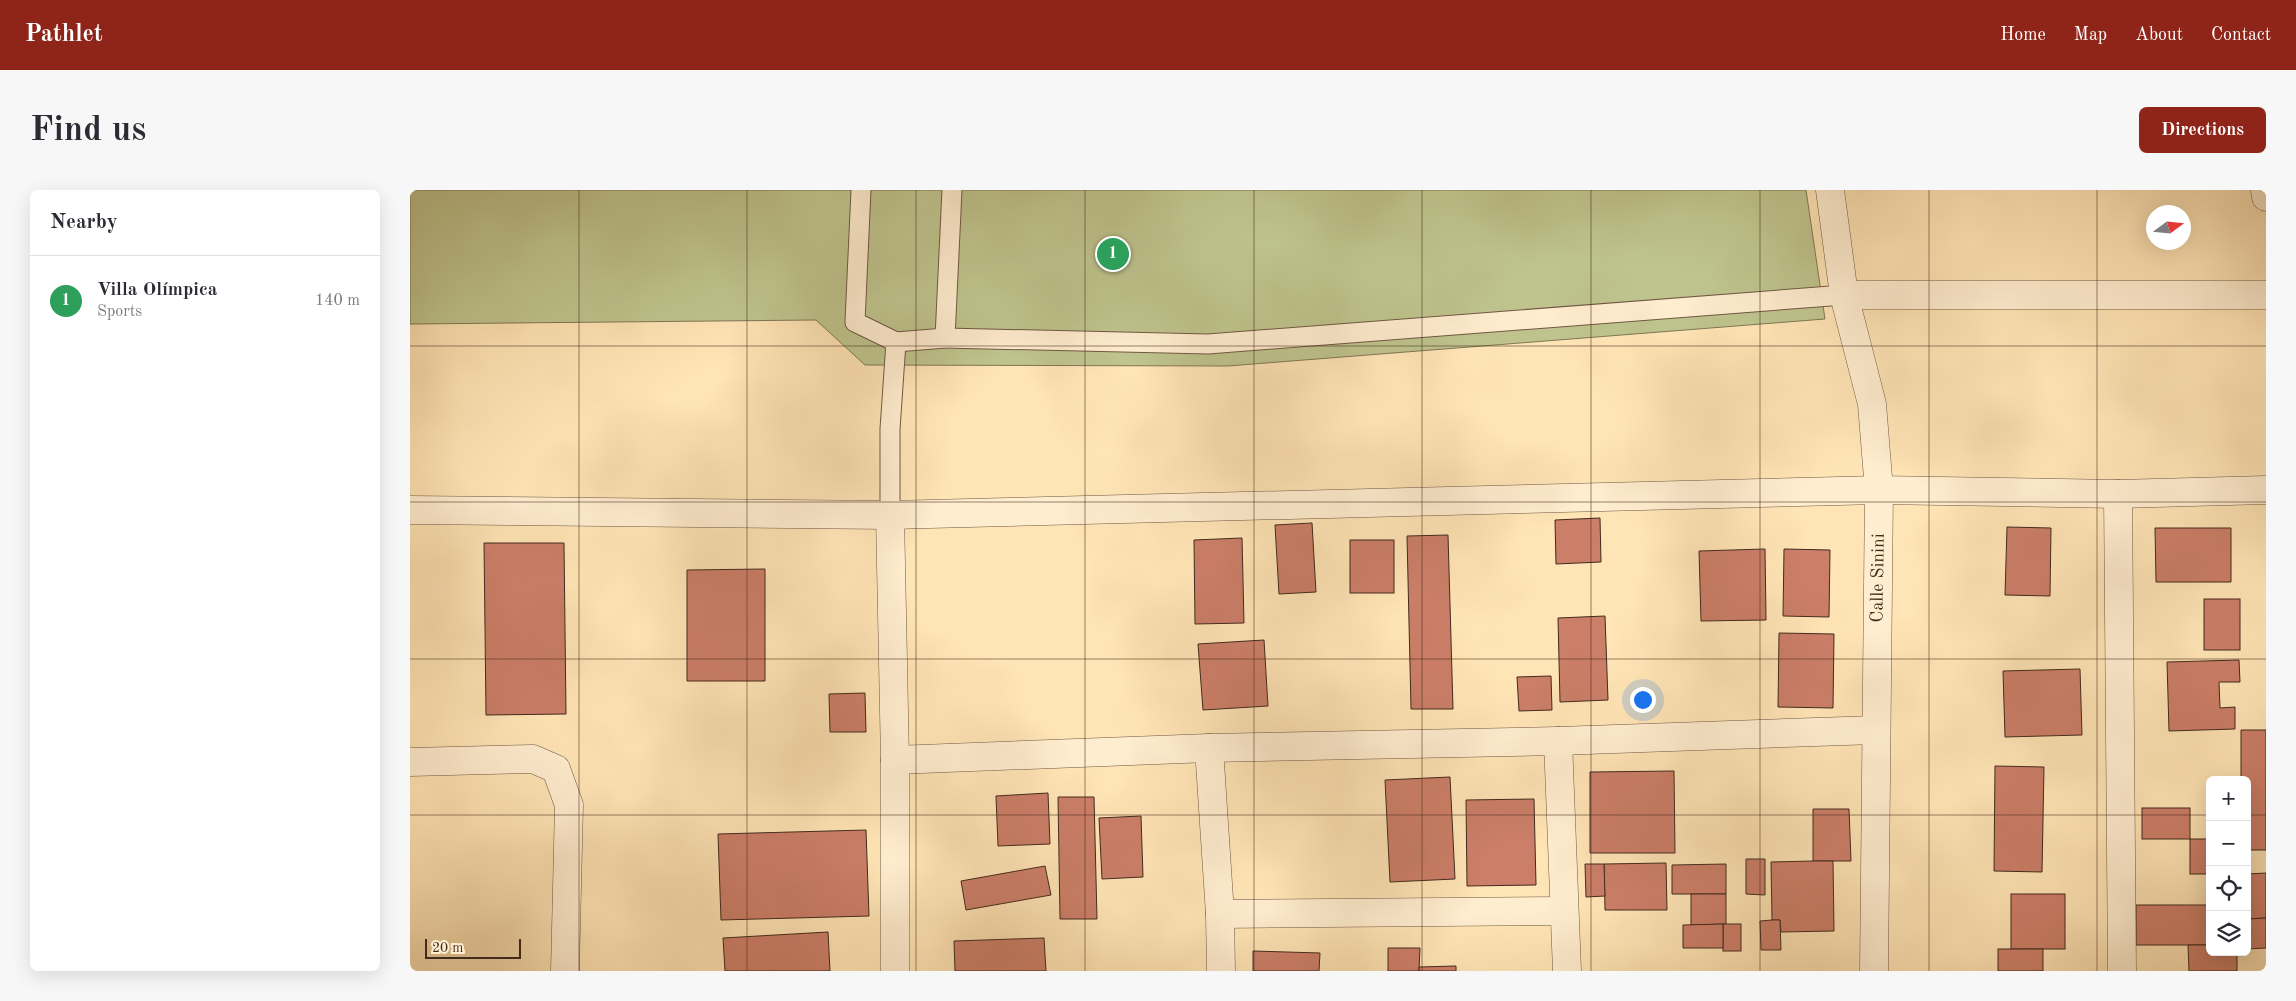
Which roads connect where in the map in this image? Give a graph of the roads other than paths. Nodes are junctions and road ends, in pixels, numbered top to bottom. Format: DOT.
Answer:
graph roads {
  1 [pos="860,190"];
  2 [pos="952,190"];
  3 [pos="1830,190"];
  4 [pos="2265,190"];
  5 [pos="2266,198"];
  6 [pos="1844,295"];
  7 [pos="2266,295"];
  8 [pos="945,338"];
  9 [pos="896,342"];
  10 [pos="1878,479"];
  11 [pos="2266,490"];
  12 [pos="2118,494"];
  13 [pos="890,502"];
  14 [pos="410,510"];
  15 [pos="1875,730"];
  16 [pos="1558,741"];
  17 [pos="1209,748"];
  18 [pos="895,760"];
  19 [pos="410,762"];
  20 [pos="1564,911"];
  21 [pos="1220,914"];
  22 [pos="565,971"];
  23 [pos="894,971"];
  24 [pos="1220,971"];
  25 [pos="1567,971"];
  26 [pos="1874,971"];
  27 [pos="2122,971"];
  1 -- 9 [label="lane"];
  2 -- 8 [label="lane"];
  3 -- 6 [label="street, Calle Sinini"];
  4 -- 5 [label="street"];
  6 -- 7 [label="street"];
  6 -- 8 [label="lane"];
  6 -- 10 [label="street, Calle Sinini"];
  8 -- 9 [label="lane"];
  9 -- 13 [label="lane"];
  10 -- 12 [label="street"];
  10 -- 13 [label="street"];
  10 -- 15 [label="street, Calle Sinini"];
  11 -- 12 [label="street"];
  12 -- 27 [label="street"];
  13 -- 14 [label="street"];
  13 -- 18 [label="street"];
  15 -- 16 [label="street"];
  15 -- 26 [label="street, Calle Sinini"];
  16 -- 17 [label="street"];
  16 -- 20 [label="street"];
  17 -- 18 [label="street"];
  17 -- 21 [label="street"];
  18 -- 23 [label="street"];
  19 -- 22 [label="street"];
  20 -- 21 [label="street"];
  20 -- 25 [label="street"];
  21 -- 24 [label="street"];
}
